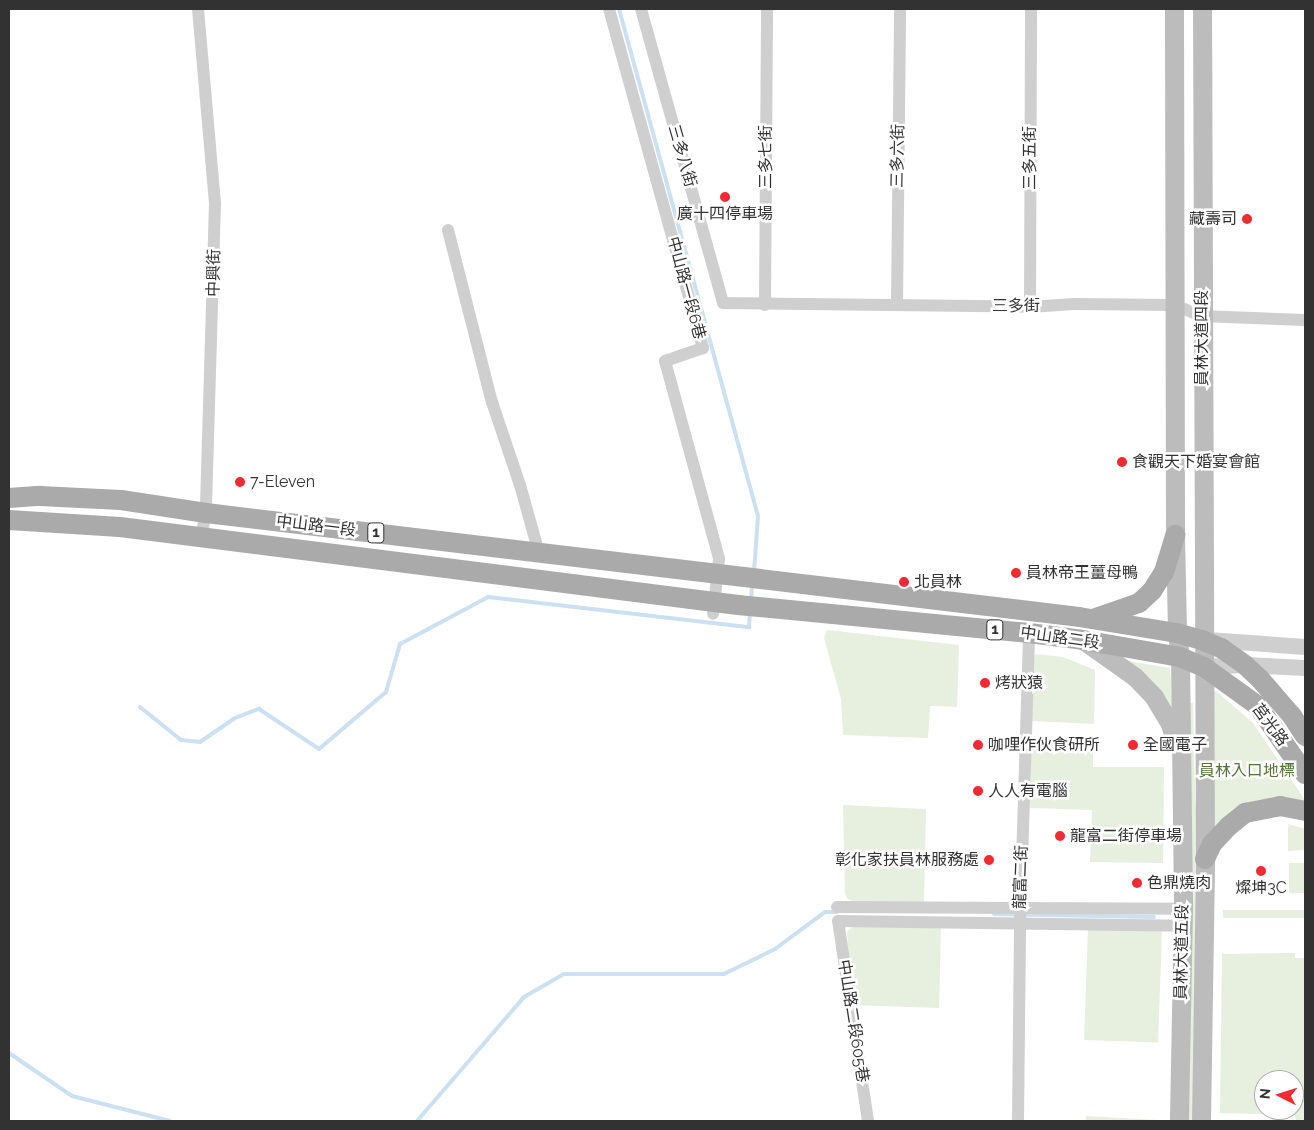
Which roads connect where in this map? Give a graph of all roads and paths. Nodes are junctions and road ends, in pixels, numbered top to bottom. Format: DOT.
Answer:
graph roads {
  1 [pos="198,9"];
  2 [pos="609,9"];
  3 [pos="641,9"];
  4 [pos="767,9"];
  5 [pos="900,9"];
  6 [pos="1030,9"];
  7 [pos="1174,9"];
  8 [pos="1202,9"];
  9 [pos="448,230"];
  10 [pos="723,303"];
  11 [pos="897,304"];
  12 [pos="765,305"];
  13 [pos="1175,305"];
  14 [pos="1030,307"];
  15 [pos="1201,316"];
  16 [pos="1305,320"];
  17 [pos="9,498"];
  18 [pos="206,514"];
  19 [pos="9,520"];
  20 [pos="1175,535"];
  21 [pos="201,537"];
  22 [pos="539,553"];
  23 [pos="717,574"];
  24 [pos="786,584"];
  25 [pos="714,607"];
  26 [pos="784,609"];
  27 [pos="1090,620"];
  28 [pos="1029,633"];
  29 [pos="1177,633"];
  30 [pos="1083,640"];
  31 [pos="1202,640"];
  32 [pos="1305,646"];
  33 [pos="1180,657"];
  34 [pos="1245,665"];
  35 [pos="1204,667"];
  36 [pos="1305,668"];
  37 [pos="1305,736"];
  38 [pos="1305,774"];
  39 [pos="1182,780"];
  40 [pos="1305,811"];
  41 [pos="1205,859"];
  42 [pos="836,907"];
  43 [pos="1020,910"];
  44 [pos="1183,917"];
  45 [pos="1020,925"];
  46 [pos="868,1121"];
  47 [pos="1018,1121"];
  48 [pos="1179,1121"];
  49 [pos="1200,1121"];
  1 -- 18 [label="street, 中興街"];
  2 -- 23 [label="street, 中山路一段6巷"];
  3 -- 10 [label="street, 三多八街"];
  4 -- 12 [label="street, 三多七街"];
  5 -- 11 [label="street, 三多六街"];
  6 -- 14 [label="street, 三多五街"];
  7 -- 13 [label="main road, 員林大道四段"];
  8 -- 15 [label="main road, 員林大道四段"];
  9 -- 22 [label="street"];
  10 -- 12 [label="street, 三多街"];
  11 -- 12 [label="street, 三多街"];
  11 -- 14 [label="street, 三多街"];
  13 -- 14 [label="street, 三多街"];
  13 -- 15 [label="street, 三多街"];
  13 -- 20 [label="main road, 員林大道四段"];
  15 -- 16 [label="street, 三多街"];
  15 -- 31 [label="main road, 員林大道四段"];
  17 -- 18 [label="main road, 中山路一段 / 1"];
  18 -- 21 [label="street, 中興街"];
  18 -- 22 [label="main road, 中山路一段 / 1"];
  19 -- 21 [label="main road, 中山路一段 / 1"];
  20 -- 27 [label="main road"];
  20 -- 29 [label="main road, 員林大道四段"];
  21 -- 25 [label="main road, 中山路一段 / 1"];
  22 -- 23 [label="main road, 中山路一段 / 1"];
  23 -- 24 [label="main road, 中山路一段 / 1"];
  23 -- 25 [label="street, 中山路一段6巷"];
  24 -- 27 [label="main road, 中山路二段 / 1"];
  25 -- 26 [label="main road, 中山路一段 / 1"];
  26 -- 28 [label="main road, 中山路二段 / 1"];
  27 -- 29 [label="main road, 中山路二段 / 1"];
  28 -- 30 [label="main road, 中山路二段 / 1"];
  28 -- 43 [label="street, 龍富二街"];
  29 -- 31 [label="main road, 中山路二段 / 1"];
  29 -- 33 [label="main road, 員林大道五段"];
  30 -- 33 [label="main road, 中山路二段 / 1"];
  30 -- 39 [label="main road"];
  31 -- 32 [label="street, 中山路二段"];
  31 -- 34 [label="main road, 莒光路 / 1"];
  31 -- 35 [label="main road, 員林大道四段"];
  33 -- 35 [label="main road, 中山路二段 / 1"];
  33 -- 39 [label="main road, 員林大道五段"];
  34 -- 35 [label="street, 中山路二段 / 1"];
  34 -- 36 [label="street, 中山路二段"];
  34 -- 37 [label="main road, 莒光路 / 1"];
  35 -- 38 [label="main road, 莒光路 / 1"];
  35 -- 41 [label="main road, 員林大道五段"];
  39 -- 44 [label="main road, 員林大道五段"];
  40 -- 41 [label="main road"];
  41 -- 49 [label="main road, 員林大道五段"];
  42 -- 43 [label="street"];
  43 -- 44 [label="street"];
  43 -- 45 [label="street, 龍富二街"];
  44 -- 45 [label="street"];
  44 -- 48 [label="main road, 員林大道五段"];
  45 -- 46 [label="street, 中山路二段605巷"];
  45 -- 47 [label="street, 龍富二街"];
}
